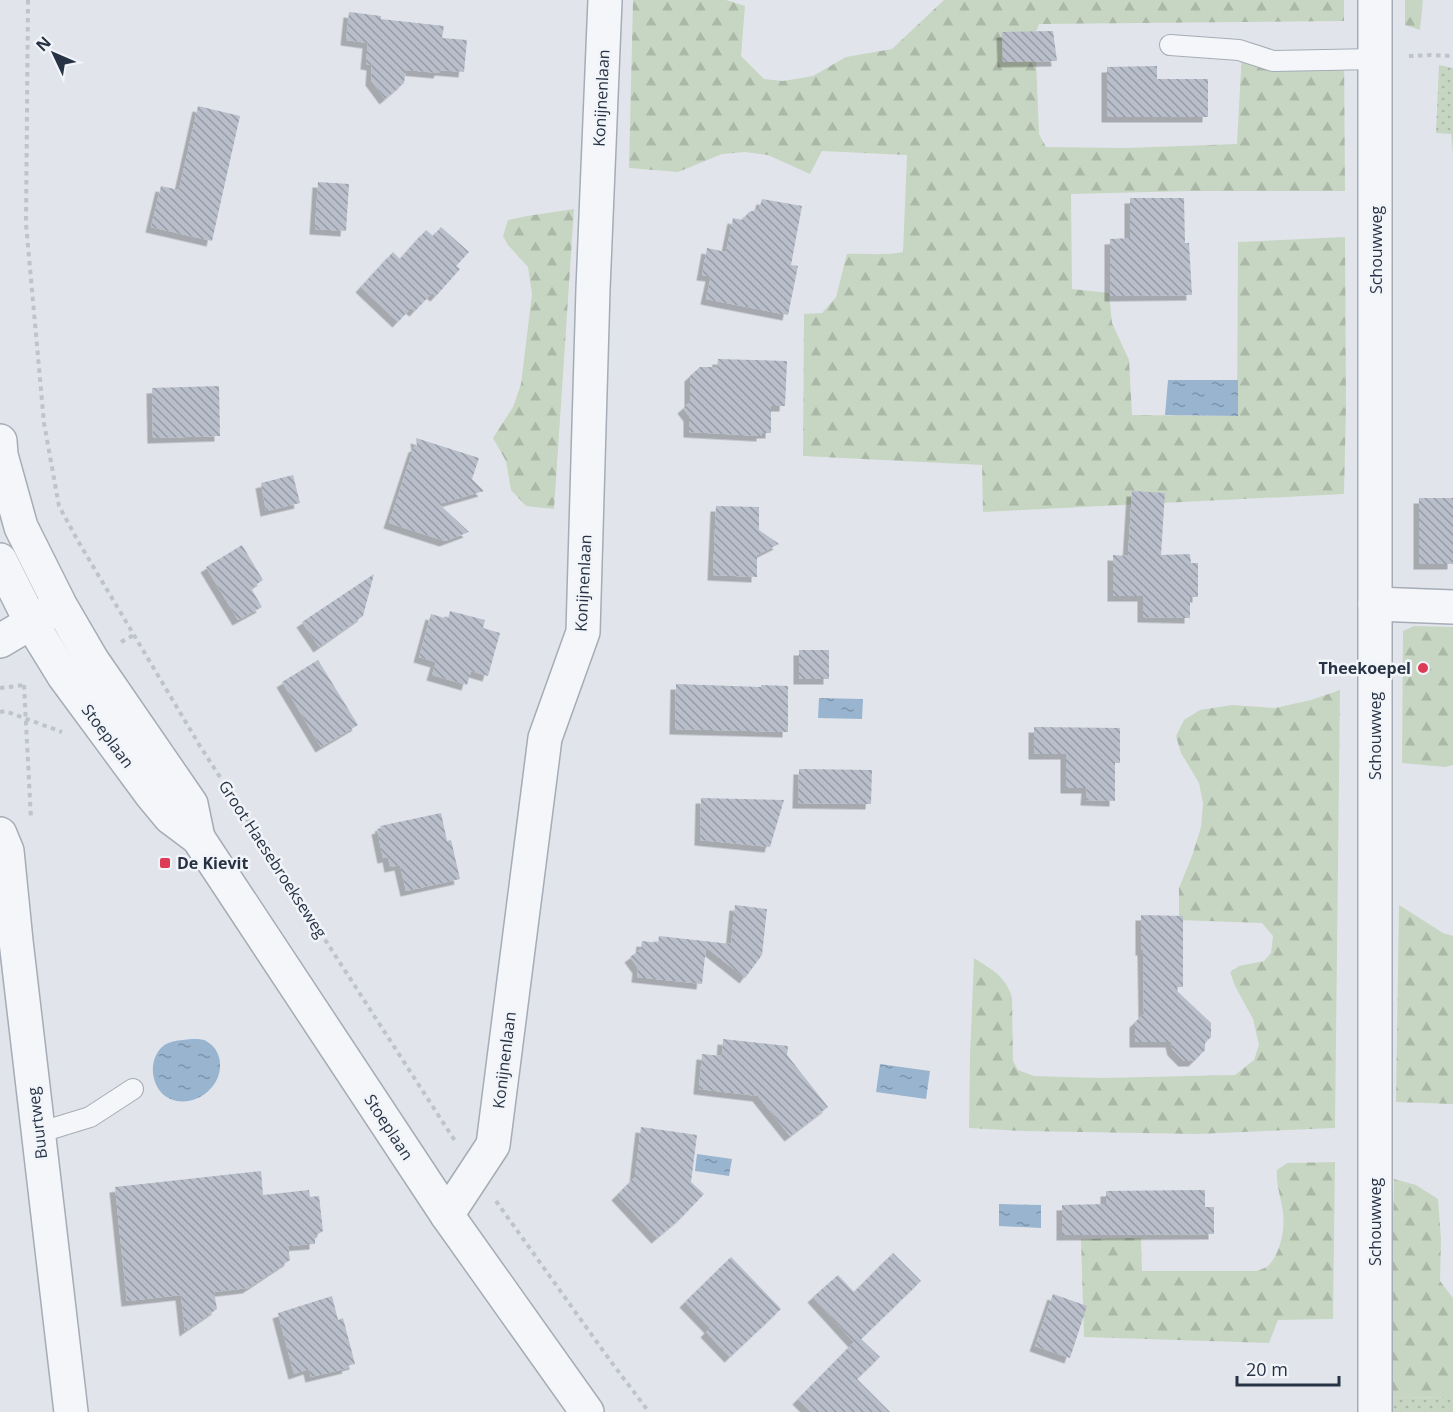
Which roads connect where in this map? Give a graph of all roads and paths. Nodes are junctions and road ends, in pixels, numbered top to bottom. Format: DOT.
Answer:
graph roads {
  1 [pos="28,0"];
  2 [pos="605,0"];
  3 [pos="1375,0"];
  4 [pos="1170,45"];
  5 [pos="1453,56"];
  6 [pos="1376,59"];
  7 [pos="0,441"];
  8 [pos="0,560"];
  9 [pos="1375,604"];
  10 [pos="60,605"];
  11 [pos="1453,607"];
  12 [pos="32,624"];
  13 [pos="0,641"];
  14 [pos="0,712"];
  15 [pos="70,735"];
  16 [pos="0,834"];
  17 [pos="198,838"];
  18 [pos="133,1089"];
  19 [pos="38,1133"];
  20 [pos="475,1172"];
  21 [pos="447,1215"];
  22 [pos="71,1412"];
  23 [pos="587,1412"];
  24 [pos="649,1412"];
  25 [pos="1375,1412"];
  1 -- 20 [label="path, Groot Haesebroekseweg"];
  2 -- 20 [label="street, Konijnenlaan"];
  3 -- 6 [label="street, Schouwweg"];
  4 -- 6 [label="lane"];
  5 -- 6 [label="path"];
  6 -- 9 [label="street, Schouwweg"];
  7 -- 10 [label="street"];
  8 -- 12 [label="street"];
  9 -- 11 [label="street"];
  9 -- 25 [label="street, Schouwweg"];
  10 -- 12 [label="street"];
  10 -- 17 [label="street, Stoeplaan"];
  12 -- 13 [label="street"];
  12 -- 17 [label="street, Stoeplaan"];
  14 -- 15 [label="path"];
  16 -- 19 [label="street, Buurtweg"];
  17 -- 21 [label="street, Stoeplaan"];
  18 -- 19 [label="lane"];
  19 -- 22 [label="street, Buurtweg"];
  20 -- 21 [label="street, Konijnenlaan"];
  20 -- 24 [label="path, Groot Haesebroekseweg"];
  21 -- 23 [label="street, Stoeplaan"];
}
